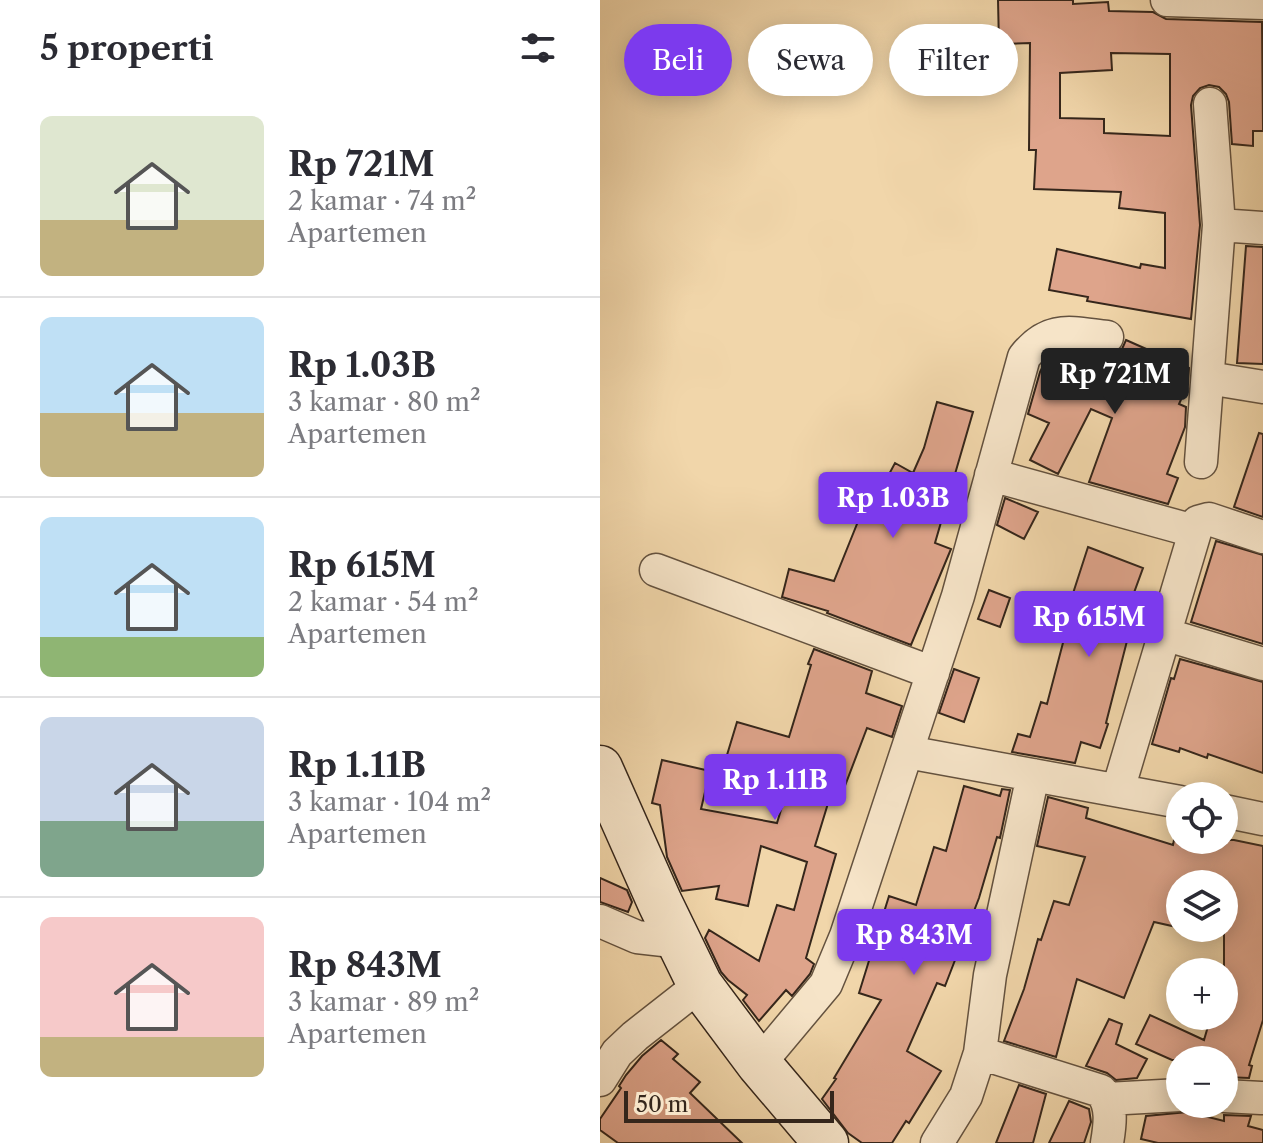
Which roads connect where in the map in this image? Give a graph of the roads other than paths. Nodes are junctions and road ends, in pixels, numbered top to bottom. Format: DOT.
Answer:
graph roads {
  1 [pos="1167,0"];
  2 [pos="1263,3"];
  3 [pos="1210,104"];
  4 [pos="1219,225"];
  5 [pos="1263,228"];
  6 [pos="1107,337"];
  7 [pos="1208,378"];
  8 [pos="1263,387"];
  9 [pos="1201,462"];
  10 [pos="991,475"];
  11 [pos="1194,531"];
  12 [pos="1263,537"];
  13 [pos="656,570"];
  14 [pos="1164,634"];
  15 [pos="1263,664"];
  16 [pos="933,673"];
  17 [pos="907,752"];
  18 [pos="600,768"];
  19 [pos="1033,775"];
  20 [pos="1118,790"];
  21 [pos="1166,799"];
  22 [pos="1238,814"];
  23 [pos="1263,819"];
  24 [pos="600,921"];
  25 [pos="681,942"];
  26 [pos="700,985"];
  27 [pos="980,1053"];
  28 [pos="759,1064"];
  29 [pos="600,1080"];
  30 [pos="1262,1094"];
  31 [pos="1238,1095"];
  32 [pos="1166,1096"];
  33 [pos="1107,1099"];
  34 [pos="826,1143"];
  35 [pos="937,1143"];
  36 [pos="1107,1143"];
  1 -- 2 [label="street"];
  3 -- 4 [label="street"];
  4 -- 5 [label="street"];
  4 -- 7 [label="street"];
  6 -- 10 [label="street"];
  7 -- 8 [label="street"];
  7 -- 9 [label="street"];
  10 -- 11 [label="street"];
  10 -- 16 [label="street"];
  11 -- 12 [label="street"];
  11 -- 14 [label="street"];
  13 -- 16 [label="street"];
  14 -- 15 [label="street"];
  14 -- 20 [label="street"];
  16 -- 17 [label="street"];
  17 -- 19 [label="street"];
  17 -- 28 [label="street"];
  18 -- 25 [label="street"];
  19 -- 20 [label="street"];
  19 -- 27 [label="street"];
  20 -- 21 [label="street"];
  22 -- 23 [label="street"];
  24 -- 25 [label="street"];
  25 -- 26 [label="street"];
  26 -- 28 [label="street"];
  26 -- 29 [label="street"];
  27 -- 33 [label="street"];
  27 -- 35 [label="street"];
  28 -- 34 [label="street"];
  30 -- 31 [label="street"];
  32 -- 33 [label="street"];
  33 -- 36 [label="street"];
}
